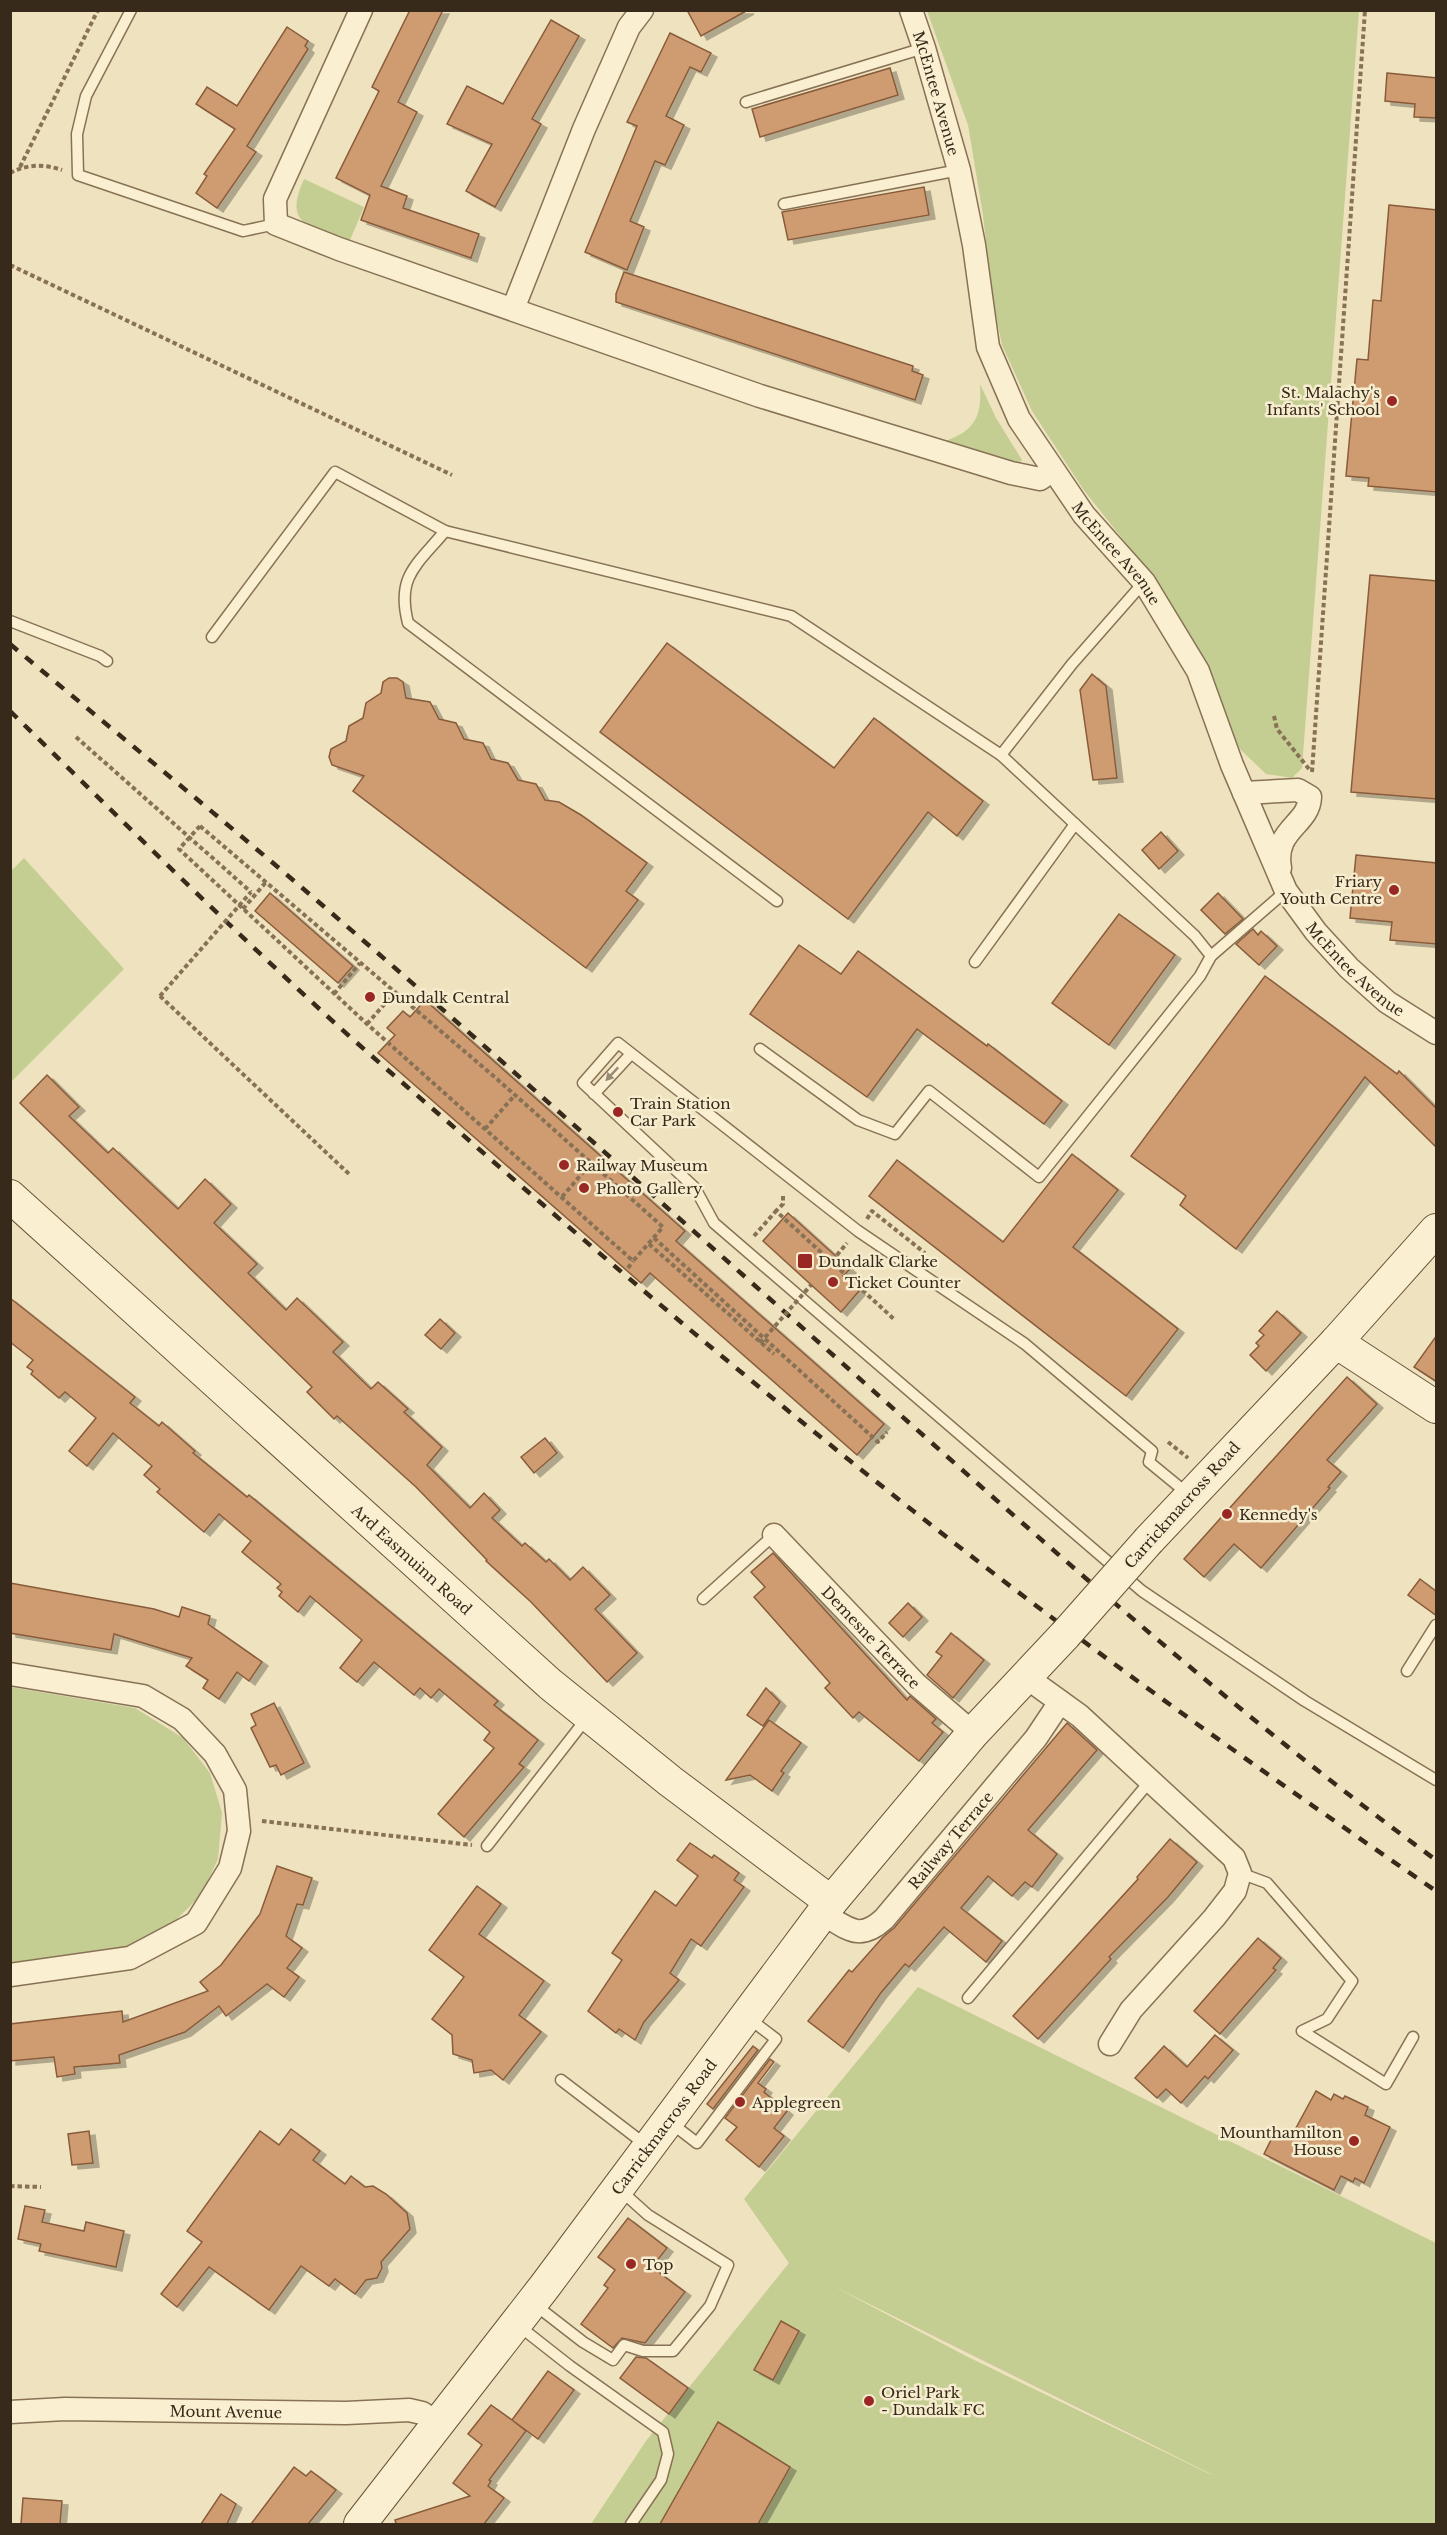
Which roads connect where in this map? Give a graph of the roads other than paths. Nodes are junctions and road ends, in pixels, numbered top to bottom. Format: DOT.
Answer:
graph roads {
  1 [pos="131,10"];
  2 [pos="361,10"];
  3 [pos="642,10"];
  4 [pos="911,10"];
  5 [pos="924,48"];
  6 [pos="746,102"];
  7 [pos="959,170"];
  8 [pos="784,204"];
  9 [pos="276,224"];
  10 [pos="513,309"];
  11 [pos="1053,470"];
  12 [pos="446,531"];
  13 [pos="1144,582"];
  14 [pos="10,621"];
  15 [pos="212,637"];
  16 [pos="107,661"];
  17 [pos="1001,755"];
  18 [pos="1244,794"];
  19 [pos="1075,824"];
  20 [pos="1284,883"];
  21 [pos="777,901"];
  22 [pos="1211,956"];
  23 [pos="975,962"];
  24 [pos="1437,1033"];
  25 [pos="760,1049"];
  26 [pos="630,1054"];
  27 [pos="594,1094"];
  28 [pos="10,1196"];
  29 [pos="1437,1230"];
  30 [pos="1336,1342"];
  31 [pos="1437,1407"];
  32 [pos="1190,1496"];
  33 [pos="774,1535"];
  34 [pos="703,1599"];
  35 [pos="1437,1625"];
  36 [pos="1407,1671"];
  37 [pos="10,1674"];
  38 [pos="1029,1675"];
  39 [pos="1060,1702"];
  40 [pos="588,1716"];
  41 [pos="973,1733"];
  42 [pos="1437,1780"];
  43 [pos="1150,1781"];
  44 [pos="488,1846"];
  45 [pos="1240,1873"];
  46 [pos="827,1908"];
  47 [pos="10,1975"];
  48 [pos="969,1998"];
  49 [pos="1413,2037"];
  50 [pos="1110,2044"];
  51 [pos="561,2080"];
  52 [pos="649,2147"];
  53 [pos="619,2189"];
  54 [pos="524,2313"];
  55 [pos="10,2412"];
  56 [pos="438,2423"];
  57 [pos="360,2524"];
  58 [pos="631,2524"];
  1 -- 9 [label="lane"];
  2 -- 9 [label="street"];
  3 -- 10 [label="street"];
  4 -- 5 [label="street, McEntee Avenue"];
  5 -- 6 [label="lane"];
  5 -- 7 [label="street, McEntee Avenue"];
  7 -- 8 [label="lane"];
  7 -- 11 [label="street, McEntee Avenue"];
  9 -- 10 [label="street"];
  10 -- 11 [label="street"];
  11 -- 13 [label="street, McEntee Avenue"];
  12 -- 15 [label="lane"];
  12 -- 17 [label="lane"];
  12 -- 21 [label="lane"];
  13 -- 17 [label="lane"];
  13 -- 18 [label="street, McEntee Avenue"];
  14 -- 16 [label="lane"];
  17 -- 19 [label="lane"];
  18 -- 20 [label="street, McEntee Avenue"];
  18 -- 20 [label="street"];
  19 -- 22 [label="lane"];
  19 -- 23 [label="lane"];
  20 -- 22 [label="lane"];
  20 -- 24 [label="street, McEntee Avenue"];
  22 -- 25 [label="lane"];
  26 -- 27 [label="lane, one-way"];
  26 -- 27 [label="lane"];
  26 -- 32 [label="lane"];
  27 -- 42 [label="lane"];
  28 -- 40 [label="main road, Ard Easmuinn Road"];
  29 -- 30 [label="main road, Carrickmacross Road"];
  30 -- 31 [label="main road"];
  30 -- 32 [label="main road, Carrickmacross Road"];
  32 -- 38 [label="main road, Carrickmacross Road, bridge"];
  33 -- 34 [label="lane"];
  33 -- 41 [label="street, Demesne Terrace"];
  35 -- 36 [label="lane"];
  37 -- 47 [label="street"];
  38 -- 39 [label="street"];
  38 -- 41 [label="main road, Carrickmacross Road"];
  39 -- 43 [label="street"];
  39 -- 46 [label="street, Railway Terrace"];
  40 -- 44 [label="lane"];
  40 -- 46 [label="main road, Ard Easmuinn Road"];
  41 -- 46 [label="main road, Carrickmacross Road"];
  43 -- 45 [label="street"];
  43 -- 48 [label="lane"];
  45 -- 49 [label="lane"];
  45 -- 50 [label="street"];
  46 -- 52 [label="main road, Carrickmacross Road"];
  51 -- 52 [label="lane"];
  52 -- 53 [label="main road, Carrickmacross Road"];
  53 -- 54 [label="main road, Carrickmacross Road"];
  53 -- 54 [label="lane"];
  54 -- 56 [label="main road, Carrickmacross Road"];
  54 -- 58 [label="lane"];
  55 -- 56 [label="street, Mount Avenue"];
  56 -- 57 [label="main road, Carrickmacross Road"];
}
